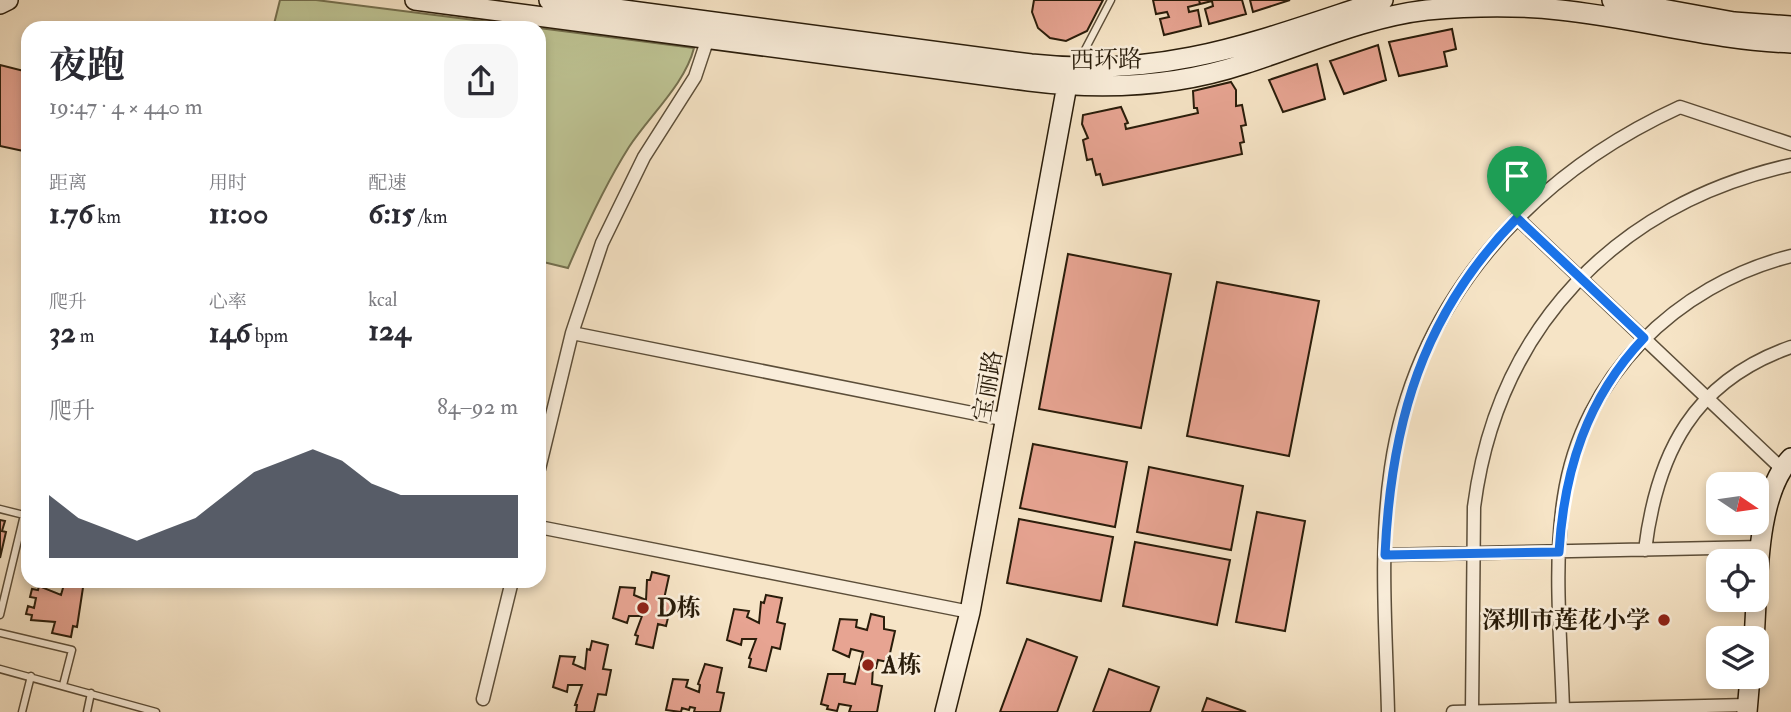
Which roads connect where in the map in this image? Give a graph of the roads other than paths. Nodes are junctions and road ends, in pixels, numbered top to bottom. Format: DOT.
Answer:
graph roads {
  1 [pos="8,0"];
  2 [pos="415,0"];
  3 [pos="549,0"];
  4 [pos="1111,0"];
  5 [pos="1383,0"];
  6 [pos="1612,0"];
  7 [pos="0,4"];
  8 [pos="1791,26"];
  9 [pos="710,30"];
  10 [pos="1791,43"];
  11 [pos="1071,77"];
  12 [pos="1791,144"];
  13 [pos="1791,165"];
  14 [pos="1517,218"];
  15 [pos="1791,256"];
  16 [pos="1581,278"];
  17 [pos="572,333"];
  18 [pos="1644,338"];
  19 [pos="1791,347"];
  20 [pos="1708,398"];
  21 [pos="1007,420"];
  22 [pos="546,439"];
  23 [pos="1786,463"];
  24 [pos="0,509"];
  25 [pos="21,514"];
  26 [pos="21,528"];
  27 [pos="546,528"];
  28 [pos="1762,547"];
  29 [pos="1645,550"];
  30 [pos="1559,552"];
  31 [pos="1474,554"];
  32 [pos="1385,555"];
  33 [pos="510,588"];
  34 [pos="970,612"];
  35 [pos="0,615"];
  36 [pos="1755,626"];
  37 [pos="0,633"];
  38 [pos="0,668"];
  39 [pos="30,676"];
  40 [pos="63,685"];
  41 [pos="1749,689"];
  42 [pos="91,693"];
  43 [pos="483,699"];
  44 [pos="1747,709"];
  45 [pos="1563,710"];
  46 [pos="22,712"];
  47 [pos="87,712"];
  48 [pos="153,712"];
  49 [pos="945,712"];
  50 [pos="1388,712"];
  51 [pos="1453,712"];
  52 [pos="1472,712"];
  1 -- 7 [label="main road"];
  2 -- 9 [label="main road, 西环路"];
  3 -- 9 [label="main road, 西环路"];
  4 -- 11 [label="lane"];
  5 -- 11 [label="main road, 西环路"];
  6 -- 8 [label="main road"];
  9 -- 11 [label="main road, 西环路"];
  9 -- 17 [label="street"];
  10 -- 11 [label="main road, 西环路"];
  11 -- 21 [label="main road, 宝丽路"];
  12 -- 14 [label="street"];
  13 -- 16 [label="street"];
  14 -- 16 [label="street"];
  14 -- 32 [label="street"];
  15 -- 18 [label="street"];
  16 -- 18 [label="street"];
  16 -- 31 [label="street"];
  17 -- 21 [label="street"];
  17 -- 22 [label="street"];
  18 -- 20 [label="street"];
  18 -- 30 [label="street"];
  19 -- 20 [label="street"];
  20 -- 23 [label="street"];
  20 -- 29 [label="street"];
  21 -- 34 [label="main road, 宝丽路"];
  23 -- 28 [label="main road"];
  24 -- 25 [label="lane"];
  26 -- 35 [label="lane"];
  27 -- 34 [label="street"];
  28 -- 29 [label="street"];
  28 -- 36 [label="main road"];
  29 -- 30 [label="street"];
  30 -- 31 [label="street"];
  30 -- 45 [label="street"];
  31 -- 32 [label="street"];
  31 -- 52 [label="street"];
  32 -- 50 [label="street"];
  33 -- 43 [label="street"];
  34 -- 49 [label="main road, 宝丽路"];
  37 -- 40 [label="lane"];
  38 -- 39 [label="lane"];
  39 -- 40 [label="lane"];
  39 -- 46 [label="lane"];
  40 -- 42 [label="lane"];
  41 -- 44 [label="main road"];
  42 -- 47 [label="lane"];
  42 -- 48 [label="lane"];
  44 -- 45 [label="street"];
  45 -- 52 [label="street"];
  51 -- 52 [label="street"];
}
